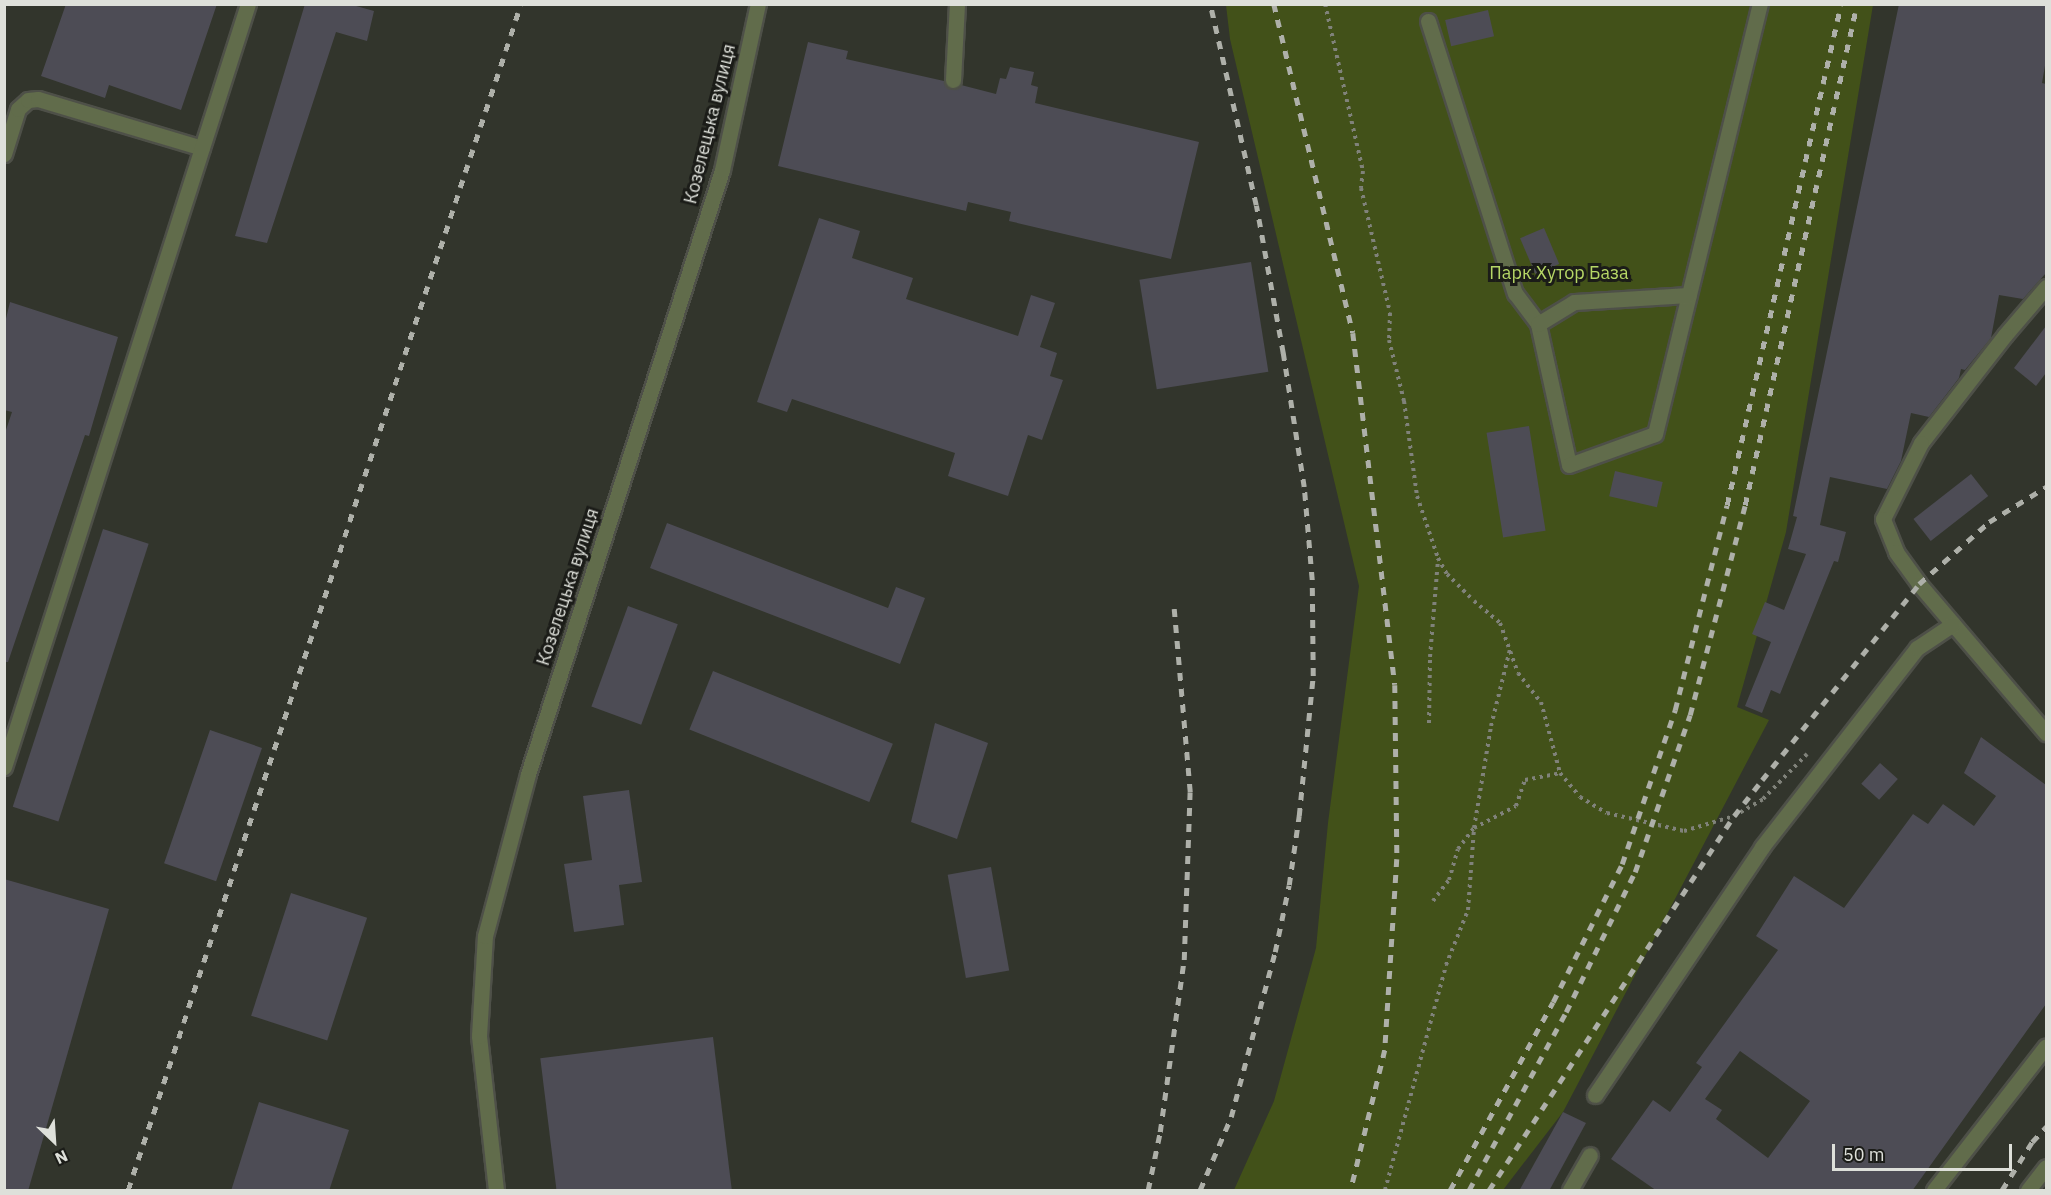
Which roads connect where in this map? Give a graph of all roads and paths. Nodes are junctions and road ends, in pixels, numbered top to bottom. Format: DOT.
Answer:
graph roads {
  1 [pos="248,4"];
  2 [pos="758,4"];
  3 [pos="957,4"];
  4 [pos="1325,4"];
  5 [pos="1760,4"];
  6 [pos="1428,21"];
  7 [pos="953,80"];
  8 [pos="202,148"];
  9 [pos="4,154"];
  10 [pos="2046,287"];
  11 [pos="1689,295"];
  12 [pos="1538,324"];
  13 [pos="1438,558"];
  14 [pos="1953,624"];
  15 [pos="1510,649"];
  16 [pos="1430,723"];
  17 [pos="2046,733"];
  18 [pos="1812,748"];
  19 [pos="4,767"];
  20 [pos="1560,774"];
  21 [pos="1474,828"];
  22 [pos="1433,901"];
  23 [pos="2046,1046"];
  24 [pos="1595,1095"];
  25 [pos="1590,1155"];
  26 [pos="2046,1167"];
  27 [pos="496,1191"];
  28 [pos="1385,1191"];
  29 [pos="1570,1191"];
  30 [pos="1934,1191"];
  31 [pos="2028,1191"];
  1 -- 8 [label="street"];
  2 -- 27 [label="street, Козелецька вулиця"];
  3 -- 7 [label="street"];
  4 -- 13 [label="path"];
  5 -- 11 [label="street"];
  6 -- 12 [label="street"];
  8 -- 9 [label="street"];
  8 -- 19 [label="street"];
  10 -- 14 [label="street"];
  11 -- 12 [label="street"];
  11 -- 12 [label="street"];
  13 -- 15 [label="path"];
  13 -- 16 [label="path"];
  14 -- 17 [label="street"];
  14 -- 24 [label="street"];
  15 -- 20 [label="path"];
  15 -- 21 [label="path"];
  18 -- 20 [label="path"];
  20 -- 21 [label="path"];
  21 -- 22 [label="path"];
  21 -- 28 [label="path"];
  23 -- 30 [label="street"];
  25 -- 29 [label="street"];
  26 -- 31 [label="street"];
}
